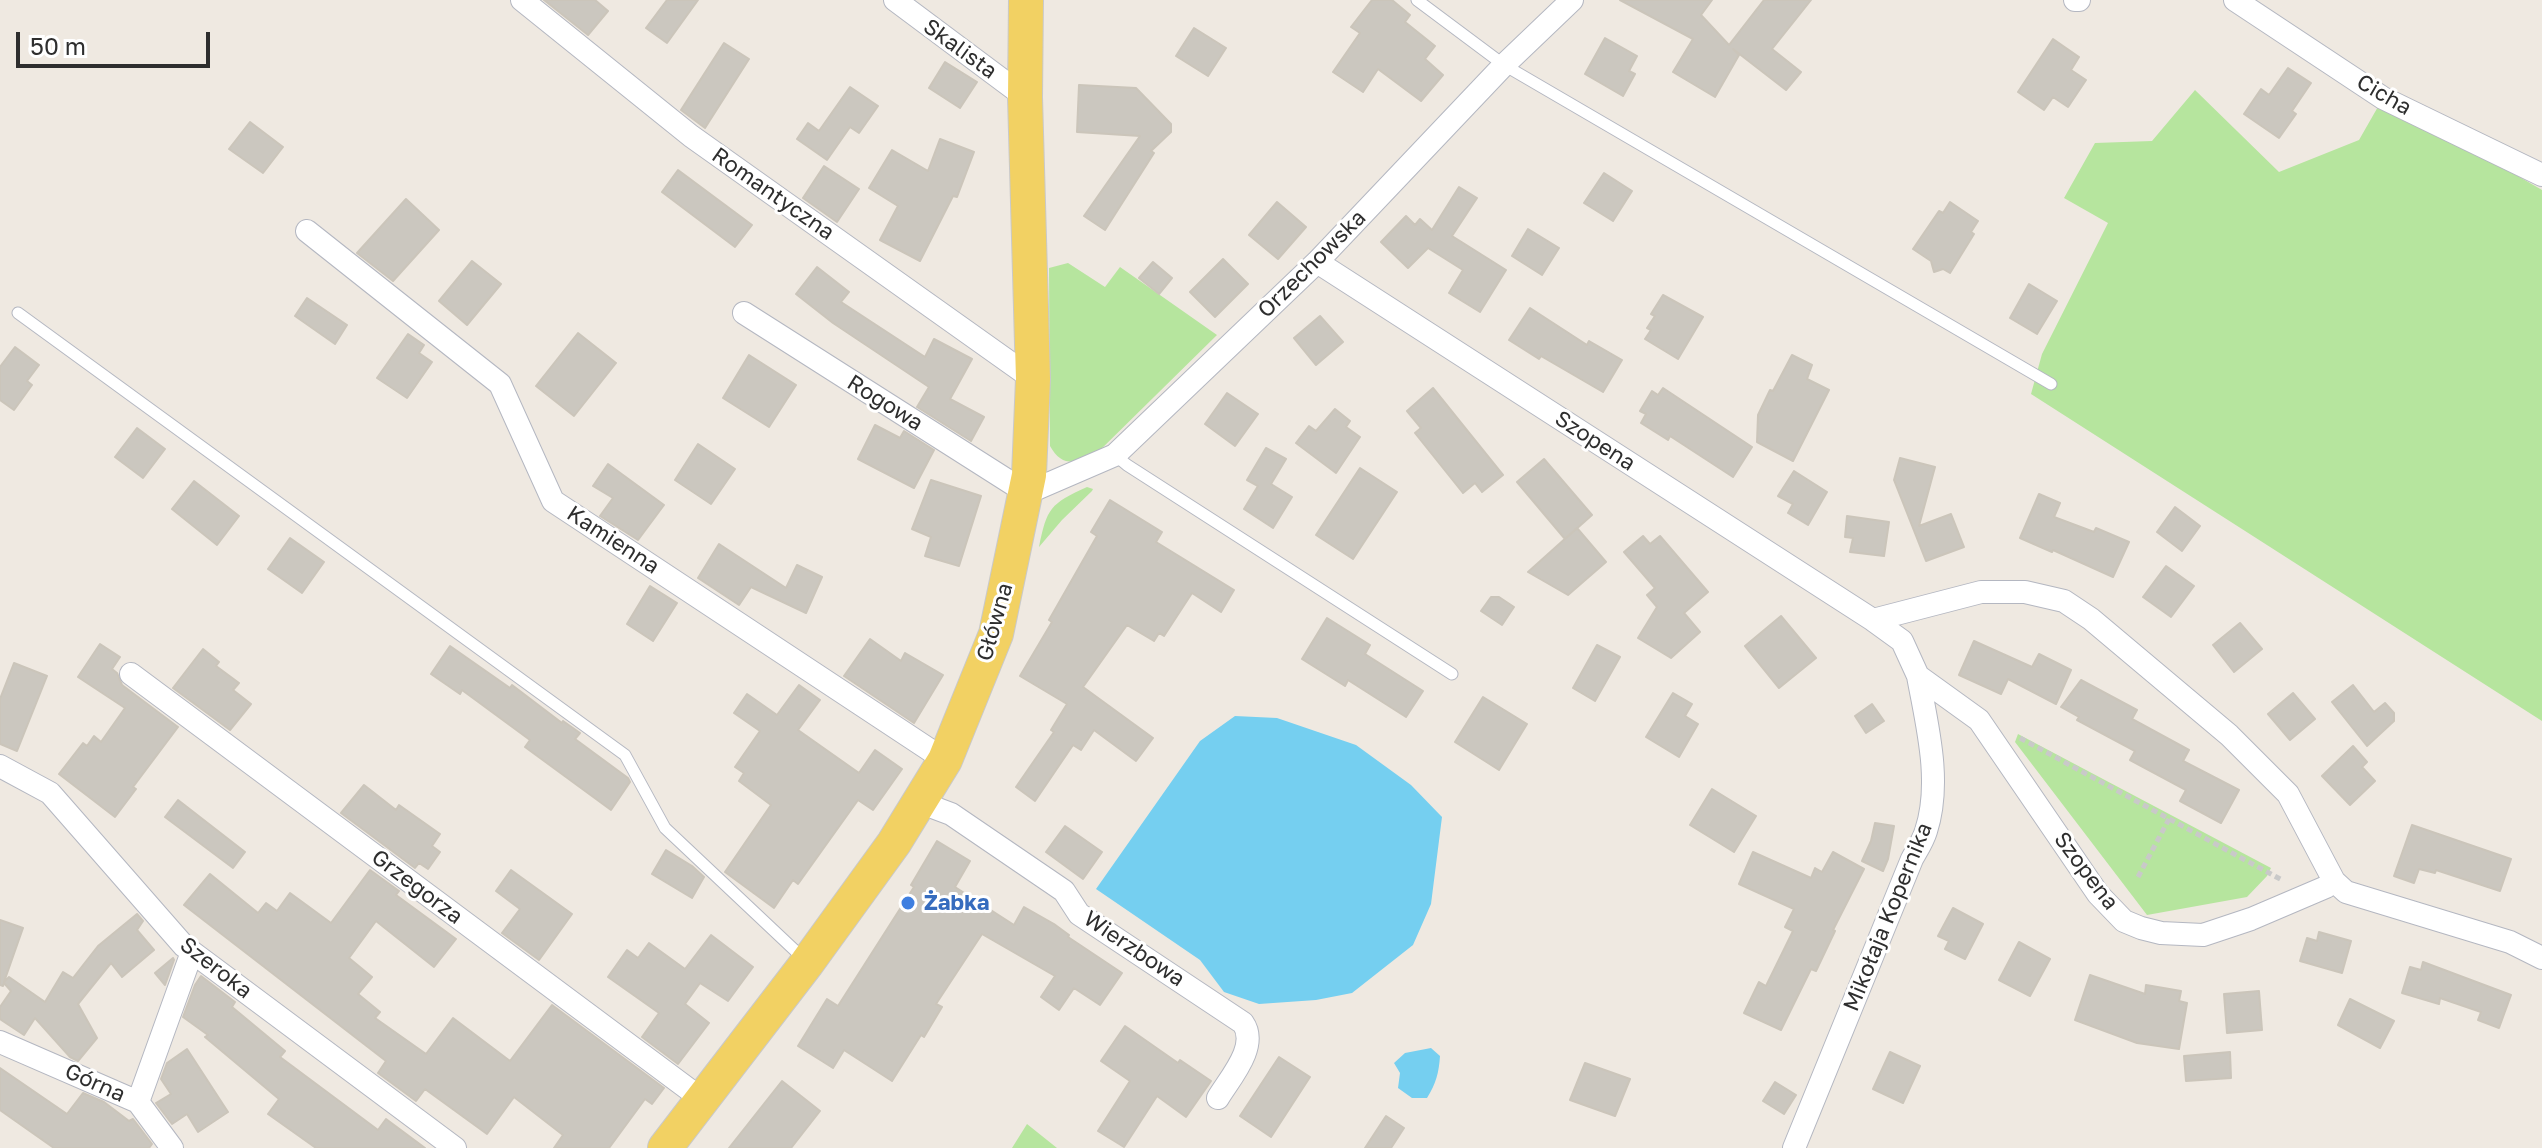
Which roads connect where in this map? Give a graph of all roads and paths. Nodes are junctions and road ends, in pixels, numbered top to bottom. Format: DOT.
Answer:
graph roads {
  1 [pos="522,0"];
  2 [pos="895,0"];
  3 [pos="1026,0"];
  4 [pos="1417,0"];
  5 [pos="1572,0"];
  6 [pos="2235,0"];
  7 [pos="1504,65"];
  8 [pos="1025,97"];
  9 [pos="2542,175"];
  10 [pos="307,231"];
  11 [pos="1317,262"];
  12 [pos="18,313"];
  13 [pos="744,313"];
  14 [pos="1033,379"];
  15 [pos="2051,384"];
  16 [pos="1115,455"];
  17 [pos="1027,493"];
  18 [pos="1873,620"];
  19 [pos="131,674"];
  20 [pos="1452,674"];
  21 [pos="1918,676"];
  22 [pos="1979,720"];
  23 [pos="945,760"];
  24 [pos="0,766"];
  25 [pos="919,802"];
  26 [pos="2169,819"];
  27 [pos="2138,877"];
  28 [pos="2334,881"];
  29 [pos="2299,898"];
  30 [pos="192,952"];
  31 [pos="2542,958"];
  32 [pos="807,963"];
  33 [pos="0,1042"];
  34 [pos="1218,1098"];
  35 [pos="703,1100"];
  36 [pos="138,1102"];
  37 [pos="172,1148"];
  38 [pos="455,1148"];
  39 [pos="665,1148"];
  40 [pos="1794,1148"];
  1 -- 14 [label="street, Romantyczna"];
  2 -- 8 [label="street, Skalista"];
  3 -- 8 [label="main road, Główna"];
  4 -- 7 [label="lane"];
  5 -- 7 [label="street, Orzechowska"];
  6 -- 9 [label="street, Cicha"];
  7 -- 11 [label="street, Orzechowska"];
  7 -- 15 [label="lane"];
  8 -- 14 [label="main road, Główna"];
  10 -- 23 [label="street, Kamienna"];
  11 -- 16 [label="street, Orzechowska"];
  11 -- 18 [label="street, Szopena"];
  12 -- 32 [label="lane"];
  13 -- 17 [label="street, Rogowa"];
  14 -- 17 [label="main road, Główna"];
  16 -- 17 [label="street, Orzechowska"];
  16 -- 20 [label="lane"];
  17 -- 23 [label="main road, Główna"];
  18 -- 21 [label="street, Szopena"];
  18 -- 28 [label="street"];
  19 -- 35 [label="street, Grzegorza"];
  21 -- 22 [label="street, Szopena"];
  21 -- 40 [label="street, Mikołaja Kopernika"];
  22 -- 26 [label="path"];
  22 -- 29 [label="street, Szopena"];
  23 -- 25 [label="main road, Główna"];
  24 -- 30 [label="street, Szeroka"];
  25 -- 32 [label="main road, Główna"];
  25 -- 34 [label="street, Wierzbowa"];
  26 -- 27 [label="path"];
  26 -- 29 [label="path"];
  28 -- 29 [label="street, Szopena"];
  28 -- 31 [label="street"];
  30 -- 36 [label="street"];
  30 -- 38 [label="street, Szeroka"];
  32 -- 35 [label="main road, Główna"];
  33 -- 36 [label="street, Górna"];
  35 -- 39 [label="main road, Główna"];
  36 -- 37 [label="street, Górna"];
}
